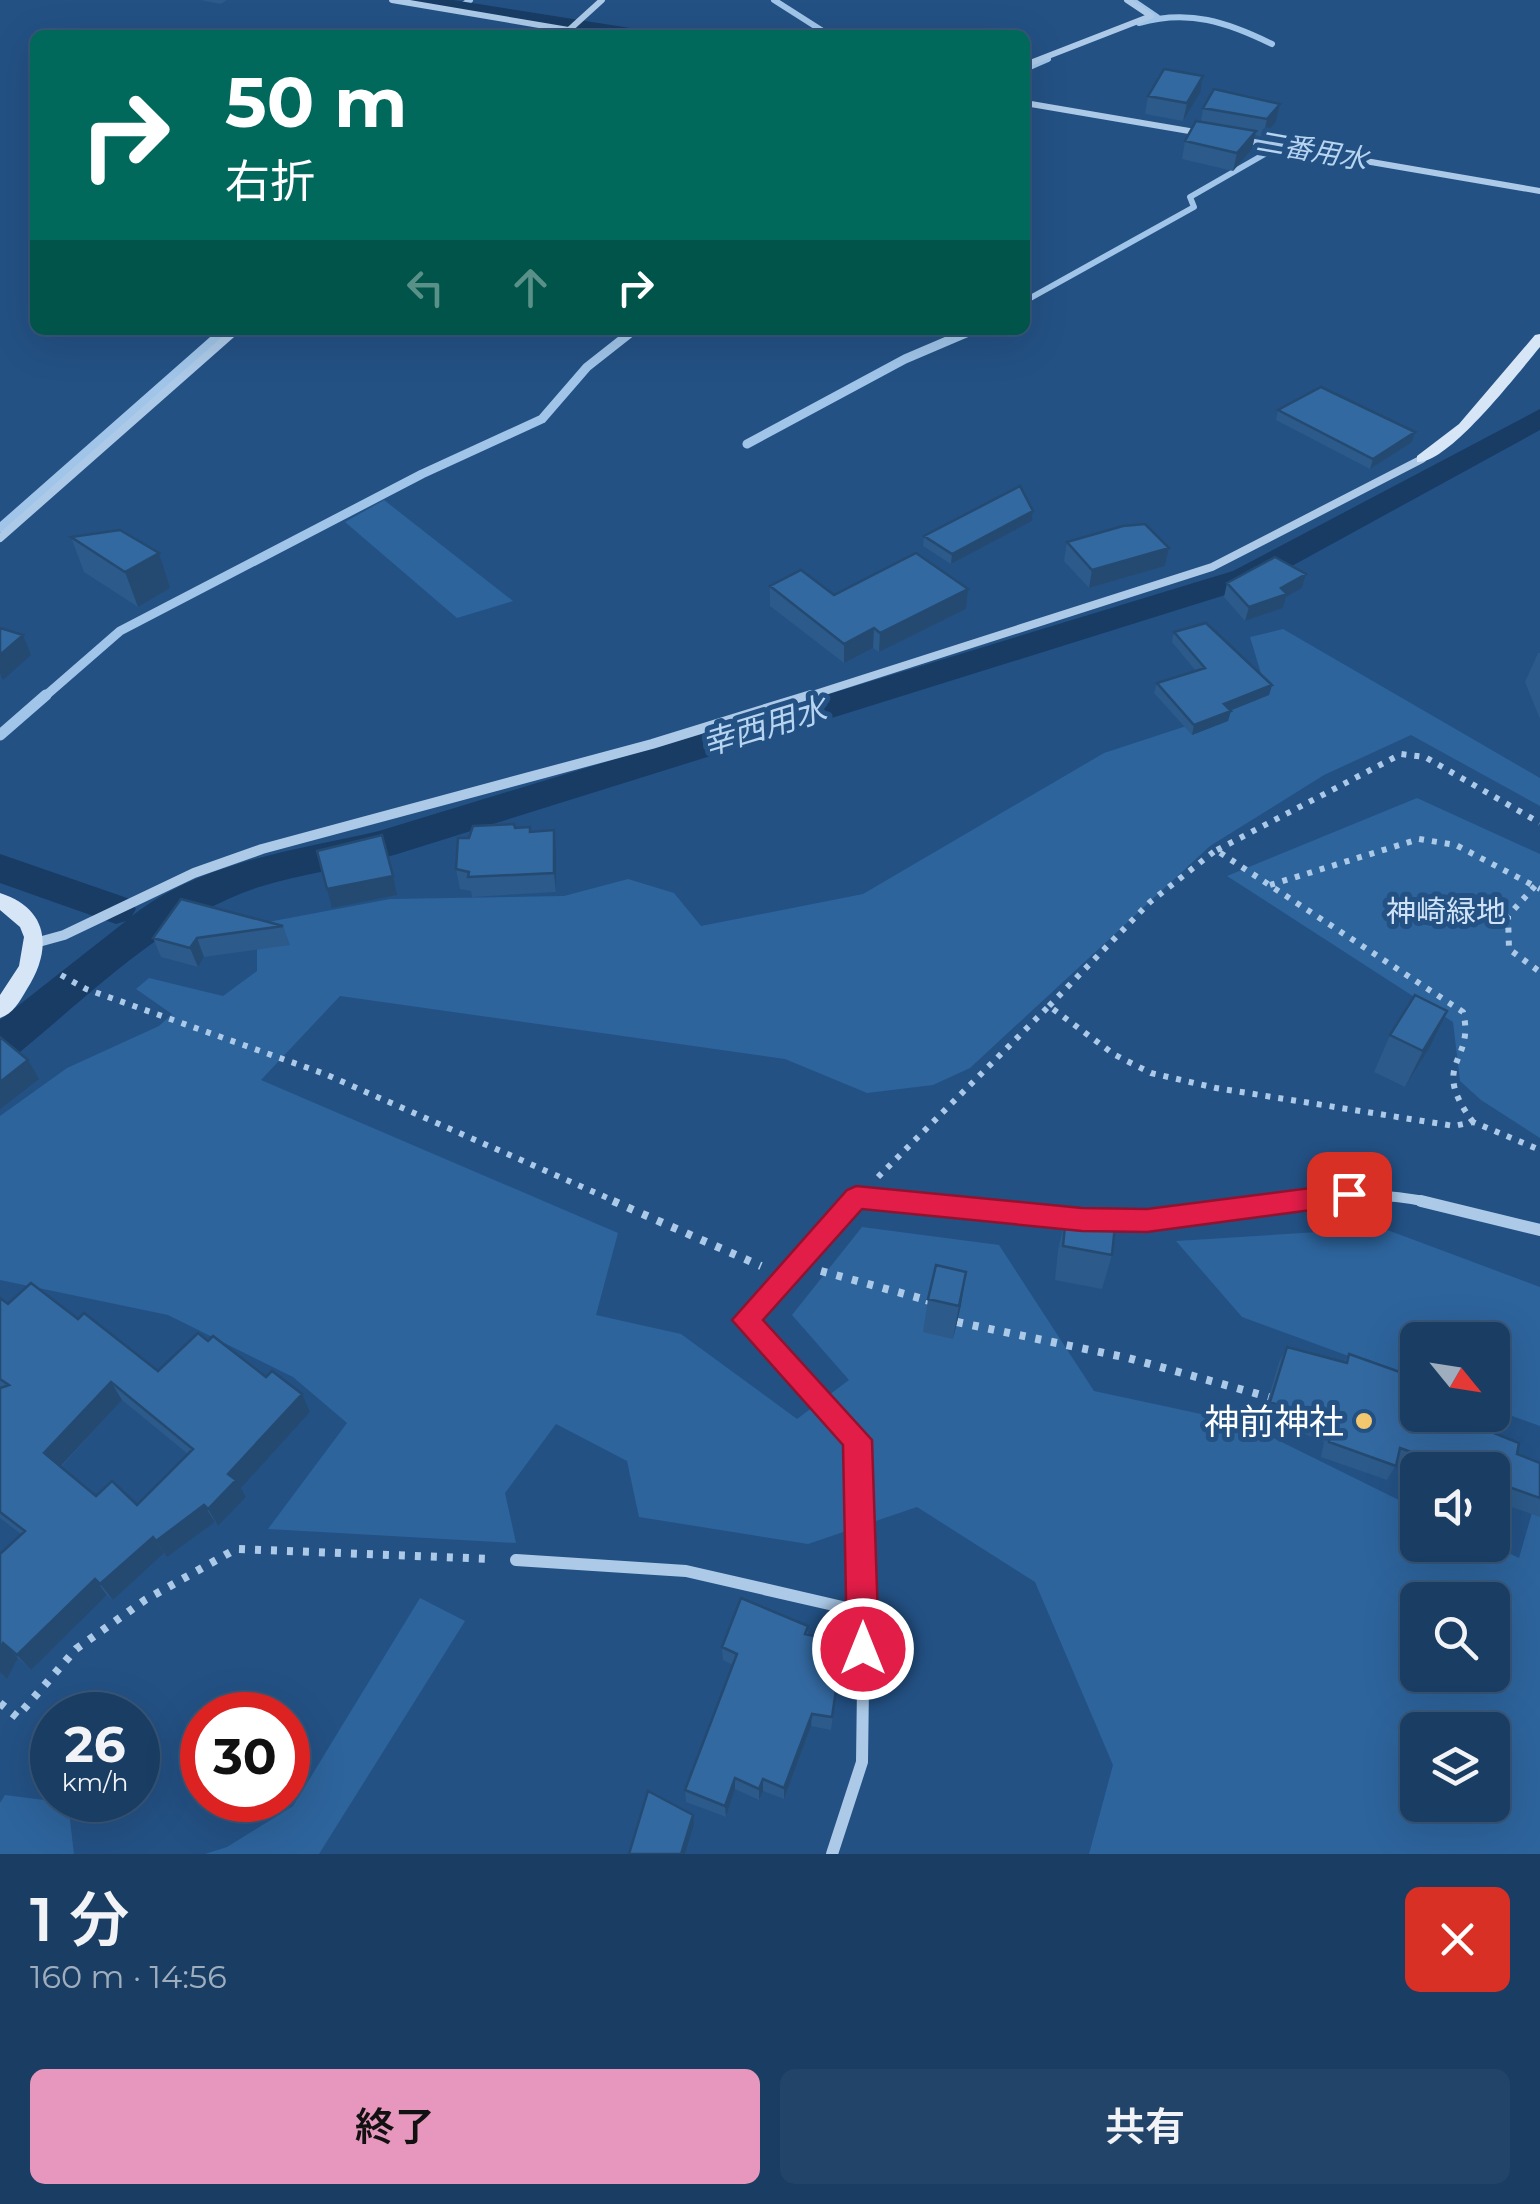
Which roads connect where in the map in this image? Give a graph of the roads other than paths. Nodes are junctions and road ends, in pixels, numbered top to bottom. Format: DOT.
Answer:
graph roads {
  1 [pos="392,0"];
  2 [pos="602,0"];
  3 [pos="1128,0"];
  4 [pos="572,29"];
  5 [pos="1030,64"];
  6 [pos="1030,105"];
  7 [pos="1216,136"];
  8 [pos="1235,139"];
  9 [pos="1540,191"];
  10 [pos="230,335"];
  11 [pos="1540,338"];
  12 [pos="1422,459"];
  13 [pos="0,538"];
  14 [pos="0,900"];
  15 [pos="36,943"];
  16 [pos="0,1010"];
  17 [pos="1540,1230"];
  18 [pos="516,1560"];
  19 [pos="864,1612"];
  20 [pos="832,1854"];
  1 -- 4 [label="street"];
  2 -- 4 [label="street"];
  3 -- 5 [label="street"];
  6 -- 7 [label="street"];
  8 -- 9 [label="street"];
  10 -- 13 [label="street"];
  11 -- 12 [label="street"];
  12 -- 15 [label="street"];
  14 -- 15 [label="street"];
  15 -- 16 [label="street"];
  17 -- 19 [label="street"];
  18 -- 19 [label="street"];
  19 -- 20 [label="street"];
}
